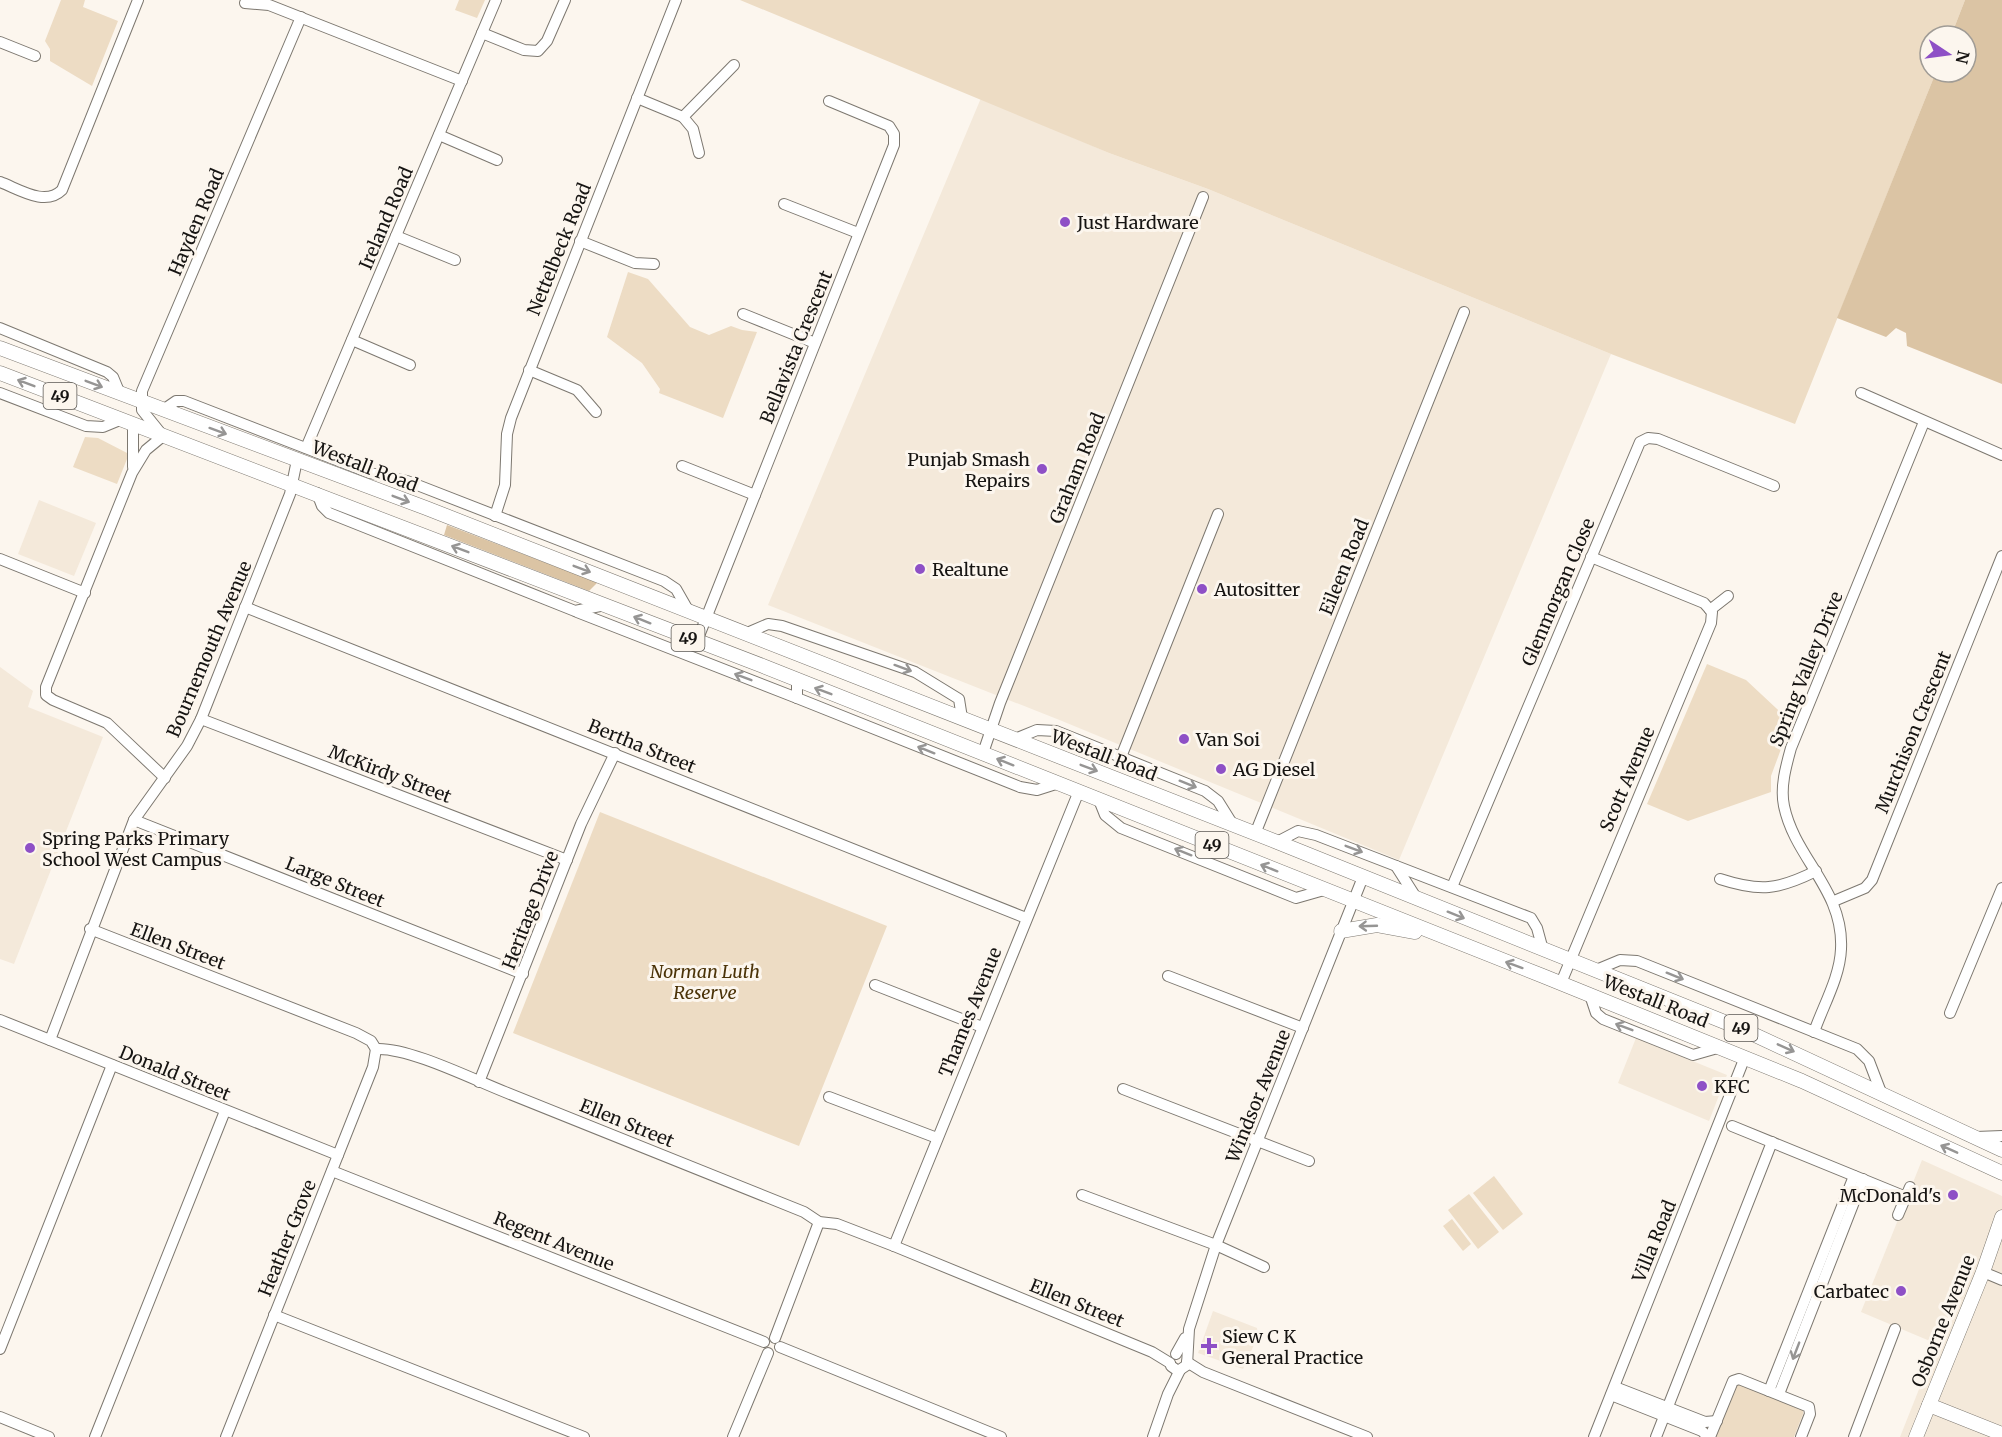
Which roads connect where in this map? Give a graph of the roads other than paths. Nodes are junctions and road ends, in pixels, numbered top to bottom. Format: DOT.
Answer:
graph roads {
  1 [pos="138,0"];
  2 [pos="496,0"];
  3 [pos="565,0"];
  4 [pos="676,0"];
  5 [pos="245,3"];
  6 [pos="301,17"];
  7 [pos="482,33"];
  8 [pos="0,42"];
  9 [pos="35,56"];
  10 [pos="734,64"];
  11 [pos="462,81"];
  12 [pos="637,98"];
  13 [pos="829,101"];
  14 [pos="683,117"];
  15 [pos="439,135"];
  16 [pos="699,153"];
  17 [pos="497,160"];
  18 [pos="0,182"];
  19 [pos="1203,197"];
  20 [pos="784,204"];
  21 [pos="858,233"];
  22 [pos="396,236"];
  23 [pos="580,241"];
  24 [pos="455,260"];
  25 [pos="654,264"];
  26 [pos="1464,312"];
  27 [pos="743,314"];
  28 [pos="0,328"];
  29 [pos="352,340"];
  30 [pos="815,343"];
  31 [pos="0,348"];
  32 [pos="410,365"];
  33 [pos="529,370"];
  34 [pos="0,373"];
  35 [pos="0,393"];
  36 [pos="1861,393"];
  37 [pos="120,394"];
  38 [pos="140,402"];
  39 [pos="163,410"];
  40 [pos="596,412"];
  41 [pos="126,422"];
  42 [pos="1924,422"];
  43 [pos="163,435"];
  44 [pos="306,448"];
  45 [pos="2002,455"];
  46 [pos="297,460"];
  47 [pos="682,466"];
  48 [pos="132,473"];
  49 [pos="293,484"];
  50 [pos="1774,486"];
  51 [pos="317,493"];
  52 [pos="755,495"];
  53 [pos="1218,514"];
  54 [pos="495,516"];
  55 [pos="534,531"];
  56 [pos="2002,556"];
  57 [pos="1591,557"];
  58 [pos="553,558"];
  59 [pos="0,559"];
  60 [pos="85,593"];
  61 [pos="1728,596"];
  62 [pos="604,605"];
  63 [pos="245,607"];
  64 [pos="688,610"];
  65 [pos="1710,610"];
  66 [pos="575,611"];
  67 [pos="706,617"];
  68 [pos="747,633"];
  69 [pos="697,641"];
  70 [pos="772,643"];
  71 [pos="763,666"];
  72 [pos="797,681"];
  73 [pos="797,698"];
  74 [pos="962,718"];
  75 [pos="201,719"];
  76 [pos="992,730"];
  77 [pos="1015,739"];
  78 [pos="615,753"];
  79 [pos="983,753"];
  80 [pos="1121,758"];
  81 [pos="165,778"];
  82 [pos="1059,783"];
  83 [pos="1079,791"];
  84 [pos="1099,800"];
  85 [pos="134,820"];
  86 [pos="1233,825"];
  87 [pos="1255,834"];
  88 [pos="1276,842"];
  89 [pos="567,860"];
  90 [pos="1396,866"];
  91 [pos="1816,871"];
  92 [pos="1362,877"];
  93 [pos="1720,879"];
  94 [pos="1452,887"];
  95 [pos="2002,888"];
  96 [pos="1324,890"];
  97 [pos="1418,899"];
  98 [pos="1353,901"];
  99 [pos="1834,901"];
  100 [pos="1026,918"];
  101 [pos="90,929"];
  102 [pos="1341,931"];
  103 [pos="1438,936"];
  104 [pos="1543,951"];
  105 [pos="1569,960"];
  106 [pos="1596,970"];
  107 [pos="523,974"];
  108 [pos="1167,976"];
  109 [pos="1561,983"];
  110 [pos="875,985"];
  111 [pos="1590,994"];
  112 [pos="1950,1013"];
  113 [pos="0,1020"];
  114 [pos="982,1027"];
  115 [pos="1303,1028"];
  116 [pos="1814,1032"];
  117 [pos="50,1040"];
  118 [pos="1721,1047"];
  119 [pos="376,1049"];
  120 [pos="1745,1057"];
  121 [pos="112,1065"];
  122 [pos="479,1082"];
  123 [pos="1123,1089"];
  124 [pos="1882,1095"];
  125 [pos="829,1097"];
  126 [pos="225,1111"];
  127 [pos="1732,1126"];
  128 [pos="2002,1136"];
  129 [pos="1969,1137"];
  130 [pos="937,1138"];
  131 [pos="1258,1141"];
  132 [pos="1772,1142"];
  133 [pos="2002,1150"];
  134 [pos="338,1155"];
  135 [pos="1309,1161"];
  136 [pos="332,1171"];
  137 [pos="2002,1173"];
  138 [pos="1859,1178"];
  139 [pos="1082,1195"];
  140 [pos="1898,1215"];
  141 [pos="2002,1218"];
  142 [pos="819,1222"];
  143 [pos="1216,1245"];
  144 [pos="894,1246"];
  145 [pos="1264,1267"];
  146 [pos="1983,1272"];
  147 [pos="2002,1280"];
  148 [pos="274,1315"];
  149 [pos="4,1325"];
  150 [pos="1895,1329"];
  151 [pos="764,1342"];
  152 [pos="777,1342"];
  153 [pos="0,1349"];
  154 [pos="768,1353"];
  155 [pos="1178,1362"];
  156 [pos="1613,1391"];
  157 [pos="1774,1392"];
  158 [pos="1929,1405"];
  159 [pos="1666,1412"];
  160 [pos="0,1417"];
  161 [pos="1717,1421"];
  162 [pos="2002,1434"];
  163 [pos="49,1437"];
  164 [pos="95,1437"];
  165 [pos="226,1437"];
  166 [pos="585,1437"];
  167 [pos="733,1437"];
  168 [pos="1001,1437"];
  169 [pos="1153,1437"];
  170 [pos="1367,1437"];
  171 [pos="1594,1437"];
  172 [pos="1656,1437"];
  173 [pos="1709,1437"];
  174 [pos="1801,1437"];
  175 [pos="1854,1437"];
  176 [pos="1916,1437"];
  1 -- 18 [label="street"];
  2 -- 7 [label="street, Ireland Road"];
  3 -- 7 [label="street"];
  4 -- 12 [label="street, Nettelbeck Road"];
  5 -- 6 [label="street"];
  6 -- 11 [label="street"];
  6 -- 38 [label="street, Hayden Road"];
  7 -- 11 [label="street, Ireland Road"];
  8 -- 9 [label="street"];
  10 -- 14 [label="street"];
  11 -- 15 [label="street, Ireland Road"];
  12 -- 14 [label="street"];
  12 -- 23 [label="street, Nettelbeck Road"];
  13 -- 21 [label="street, Bellavista Crescent"];
  14 -- 16 [label="street"];
  15 -- 17 [label="street"];
  15 -- 22 [label="street, Ireland Road"];
  19 -- 76 [label="street, Graham Road"];
  20 -- 21 [label="street"];
  21 -- 30 [label="street, Bellavista Crescent"];
  22 -- 24 [label="street"];
  22 -- 29 [label="street, Ireland Road"];
  23 -- 25 [label="street"];
  23 -- 33 [label="street, Nettelbeck Road"];
  26 -- 87 [label="street, Eileen Road"];
  27 -- 30 [label="street"];
  28 -- 37 [label="street"];
  29 -- 32 [label="street"];
  29 -- 44 [label="street, Ireland Road"];
  30 -- 52 [label="street, Bellavista Crescent"];
  31 -- 37 [label="main road, Westall Road / 49, one-way"];
  33 -- 40 [label="street"];
  33 -- 54 [label="street, Nettelbeck Road"];
  41 -- 34 [label="main road, Westall Road / 49, one-way"];
  35 -- 41 [label="street"];
  36 -- 42 [label="street"];
  37 -- 38 [label="main road, Westall Road / 49"];
  38 -- 39 [label="main road, Westall Road / 49"];
  38 -- 43 [label="street"];
  39 -- 44 [label="street, Westall Road"];
  39 -- 46 [label="main road, Westall Road / 49, one-way"];
  41 -- 43 [label="main road, Westall Road / 49"];
  41 -- 48 [label="street"];
  42 -- 45 [label="street"];
  42 -- 91 [label="street, Spring Valley Drive"];
  43 -- 48 [label="street"];
  43 -- 49 [label="main road, Westall Road / 49"];
  44 -- 54 [label="street, Westall Road"];
  46 -- 49 [label="street, Bournemouth Avenue"];
  46 -- 58 [label="main road, Westall Road / 49, one-way"];
  47 -- 52 [label="street"];
  48 -- 60 [label="street"];
  49 -- 51 [label="main road, Westall Road / 49"];
  49 -- 63 [label="street, Bournemouth Avenue"];
  50 -- 57 [label="street, Glenmorgan Close"];
  62 -- 51 [label="main road, Westall Road / 49, one-way"];
  51 -- 66 [label="street"];
  52 -- 67 [label="street, Bellavista Crescent"];
  53 -- 80 [label="street"];
  54 -- 55 [label="street, Westall Road"];
  55 -- 58 [label="street"];
  55 -- 64 [label="street, Westall Road"];
  56 -- 99 [label="street, Murchison Crescent"];
  57 -- 65 [label="street"];
  57 -- 94 [label="street, Glenmorgan Close"];
  58 -- 64 [label="main road, Westall Road / 49, one-way"];
  59 -- 60 [label="street"];
  60 -- 81 [label="street"];
  61 -- 65 [label="street"];
  62 -- 66 [label="street"];
  69 -- 62 [label="main road, Westall Road / 49, one-way"];
  63 -- 75 [label="street, Bournemouth Avenue"];
  63 -- 78 [label="street, Bertha Street"];
  64 -- 67 [label="main road, Westall Road / 49"];
  65 -- 105 [label="street, Scott Avenue"];
  73 -- 66 [label="street, one-way"];
  67 -- 68 [label="main road, Westall Road / 49"];
  67 -- 69 [label="street, Bellavista Crescent"];
  68 -- 70 [label="main road, Westall Road / 49"];
  68 -- 74 [label="street, one-way"];
  69 -- 71 [label="main road, Westall Road / 49"];
  70 -- 71 [label="main road"];
  70 -- 74 [label="main road, Westall Road / 49"];
  71 -- 72 [label="main road, Westall Road / 49"];
  72 -- 73 [label="street"];
  79 -- 72 [label="main road, Westall Road / 49, one-way"];
  82 -- 73 [label="street, one-way"];
  74 -- 76 [label="main road, Westall Road / 49"];
  75 -- 81 [label="street, Bournemouth Avenue"];
  75 -- 89 [label="street, McKirdy Street"];
  76 -- 77 [label="main road, Westall Road / 49"];
  76 -- 79 [label="street, Graham Road"];
  77 -- 80 [label="street, Westall Road"];
  77 -- 86 [label="main road, Westall Road / 49, one-way"];
  78 -- 89 [label="street, Heritage Drive"];
  78 -- 100 [label="street, Bertha Street"];
  82 -- 79 [label="main road, Westall Road / 49, one-way"];
  80 -- 86 [label="street, Westall Road, one-way"];
  81 -- 85 [label="street, Bournemouth Avenue"];
  82 -- 83 [label="main road, Westall Road / 49"];
  83 -- 84 [label="main road, Westall Road / 49"];
  83 -- 100 [label="street, Thames Avenue"];
  96 -- 84 [label="main road, Westall Road / 49, one-way"];
  96 -- 84 [label="street, one-way"];
  85 -- 101 [label="street, Bournemouth Avenue"];
  85 -- 107 [label="street, Large Street"];
  86 -- 87 [label="main road, Westall Road / 49"];
  87 -- 88 [label="main road, Westall Road / 49"];
  88 -- 90 [label="street, one-way"];
  88 -- 92 [label="main road, Westall Road / 49"];
  89 -- 107 [label="street, Heritage Drive"];
  90 -- 94 [label="street"];
  90 -- 97 [label="street"];
  91 -- 93 [label="street"];
  91 -- 99 [label="street, Spring Valley Drive"];
  92 -- 97 [label="main road, Westall Road / 49"];
  92 -- 98 [label="street, Windsor Avenue"];
  94 -- 104 [label="street"];
  95 -- 112 [label="street"];
  96 -- 98 [label="main road, Westall Road / 49"];
  97 -- 104 [label="main road, Westall Road / 49, one-way"];
  98 -- 102 [label="street, Windsor Avenue"];
  98 -- 103 [label="main road, Westall Road / 49"];
  99 -- 116 [label="street, Spring Valley Drive"];
  100 -- 114 [label="street, Thames Avenue"];
  101 -- 117 [label="street, Bournemouth Avenue"];
  101 -- 119 [label="street, Ellen Street"];
  103 -- 102 [label="main road, one-way"];
  102 -- 115 [label="street, Windsor Avenue"];
  109 -- 103 [label="main road, Westall Road / 49, one-way"];
  104 -- 105 [label="main road, Westall Road / 49"];
  105 -- 106 [label="main road, Westall Road / 49"];
  105 -- 109 [label="street, Scott Avenue"];
  106 -- 116 [label="street, Westall Road, one-way"];
  106 -- 124 [label="main road, Westall Road / 49, one-way"];
  107 -- 122 [label="street, Heritage Drive"];
  108 -- 115 [label="street"];
  109 -- 111 [label="main road, Westall Road / 49"];
  110 -- 114 [label="street"];
  111 -- 118 [label="main road, Westall Road / 49"];
  118 -- 111 [label="street, Westall Road, one-way"];
  113 -- 117 [label="street, Donald Street"];
  114 -- 130 [label="street, Thames Avenue"];
  115 -- 131 [label="street, Windsor Avenue"];
  116 -- 124 [label="street, Westall Road"];
  117 -- 121 [label="street, Donald Street"];
  118 -- 120 [label="main road, Westall Road / 49"];
  119 -- 122 [label="street, Ellen Street"];
  119 -- 134 [label="street, Heather Grove"];
  137 -- 120 [label="main road, Westall Road / 49, one-way"];
  120 -- 156 [label="street, Villa Road"];
  121 -- 126 [label="street, Donald Street"];
  121 -- 149 [label="street"];
  122 -- 142 [label="street, Ellen Street"];
  123 -- 131 [label="street"];
  124 -- 129 [label="main road, Westall Road / 49"];
  125 -- 130 [label="street"];
  126 -- 134 [label="street, Donald Street"];
  126 -- 164 [label="street"];
  127 -- 132 [label="street"];
  128 -- 129 [label="street"];
  129 -- 133 [label="main road, Westall Road / 49"];
  130 -- 144 [label="street, Thames Avenue"];
  131 -- 135 [label="street"];
  131 -- 143 [label="street, Windsor Avenue"];
  132 -- 138 [label="street"];
  132 -- 159 [label="street"];
  134 -- 136 [label="street, Heather Grove"];
  136 -- 148 [label="street, Heather Grove"];
  136 -- 151 [label="street, Regent Avenue"];
  138 -- 140 [label="street"];
  138 -- 157 [label="street"];
  139 -- 143 [label="street"];
  141 -- 146 [label="main road, Osborne Avenue"];
  142 -- 144 [label="street, Ellen Street"];
  142 -- 152 [label="street"];
  143 -- 145 [label="street"];
  143 -- 155 [label="street, Windsor Avenue"];
  144 -- 155 [label="street, Ellen Street"];
  146 -- 147 [label="street"];
  146 -- 158 [label="main road, Osborne Avenue"];
  148 -- 165 [label="street, Heather Grove"];
  148 -- 166 [label="street"];
  149 -- 153 [label="street"];
  150 -- 175 [label="street"];
  151 -- 152 [label="street"];
  151 -- 154 [label="street"];
  152 -- 154 [label="street"];
  152 -- 168 [label="street"];
  154 -- 167 [label="street"];
  155 -- 169 [label="street, Windsor Avenue"];
  155 -- 170 [label="street, Ellen Street"];
  156 -- 159 [label="street"];
  156 -- 171 [label="street, Villa Road"];
  157 -- 161 [label="street"];
  157 -- 174 [label="street"];
  158 -- 162 [label="main road"];
  158 -- 176 [label="main road, Osborne Avenue"];
  159 -- 161 [label="street"];
  159 -- 172 [label="street"];
  159 -- 173 [label="street"];
  160 -- 163 [label="street"];
  161 -- 173 [label="street"];
}
